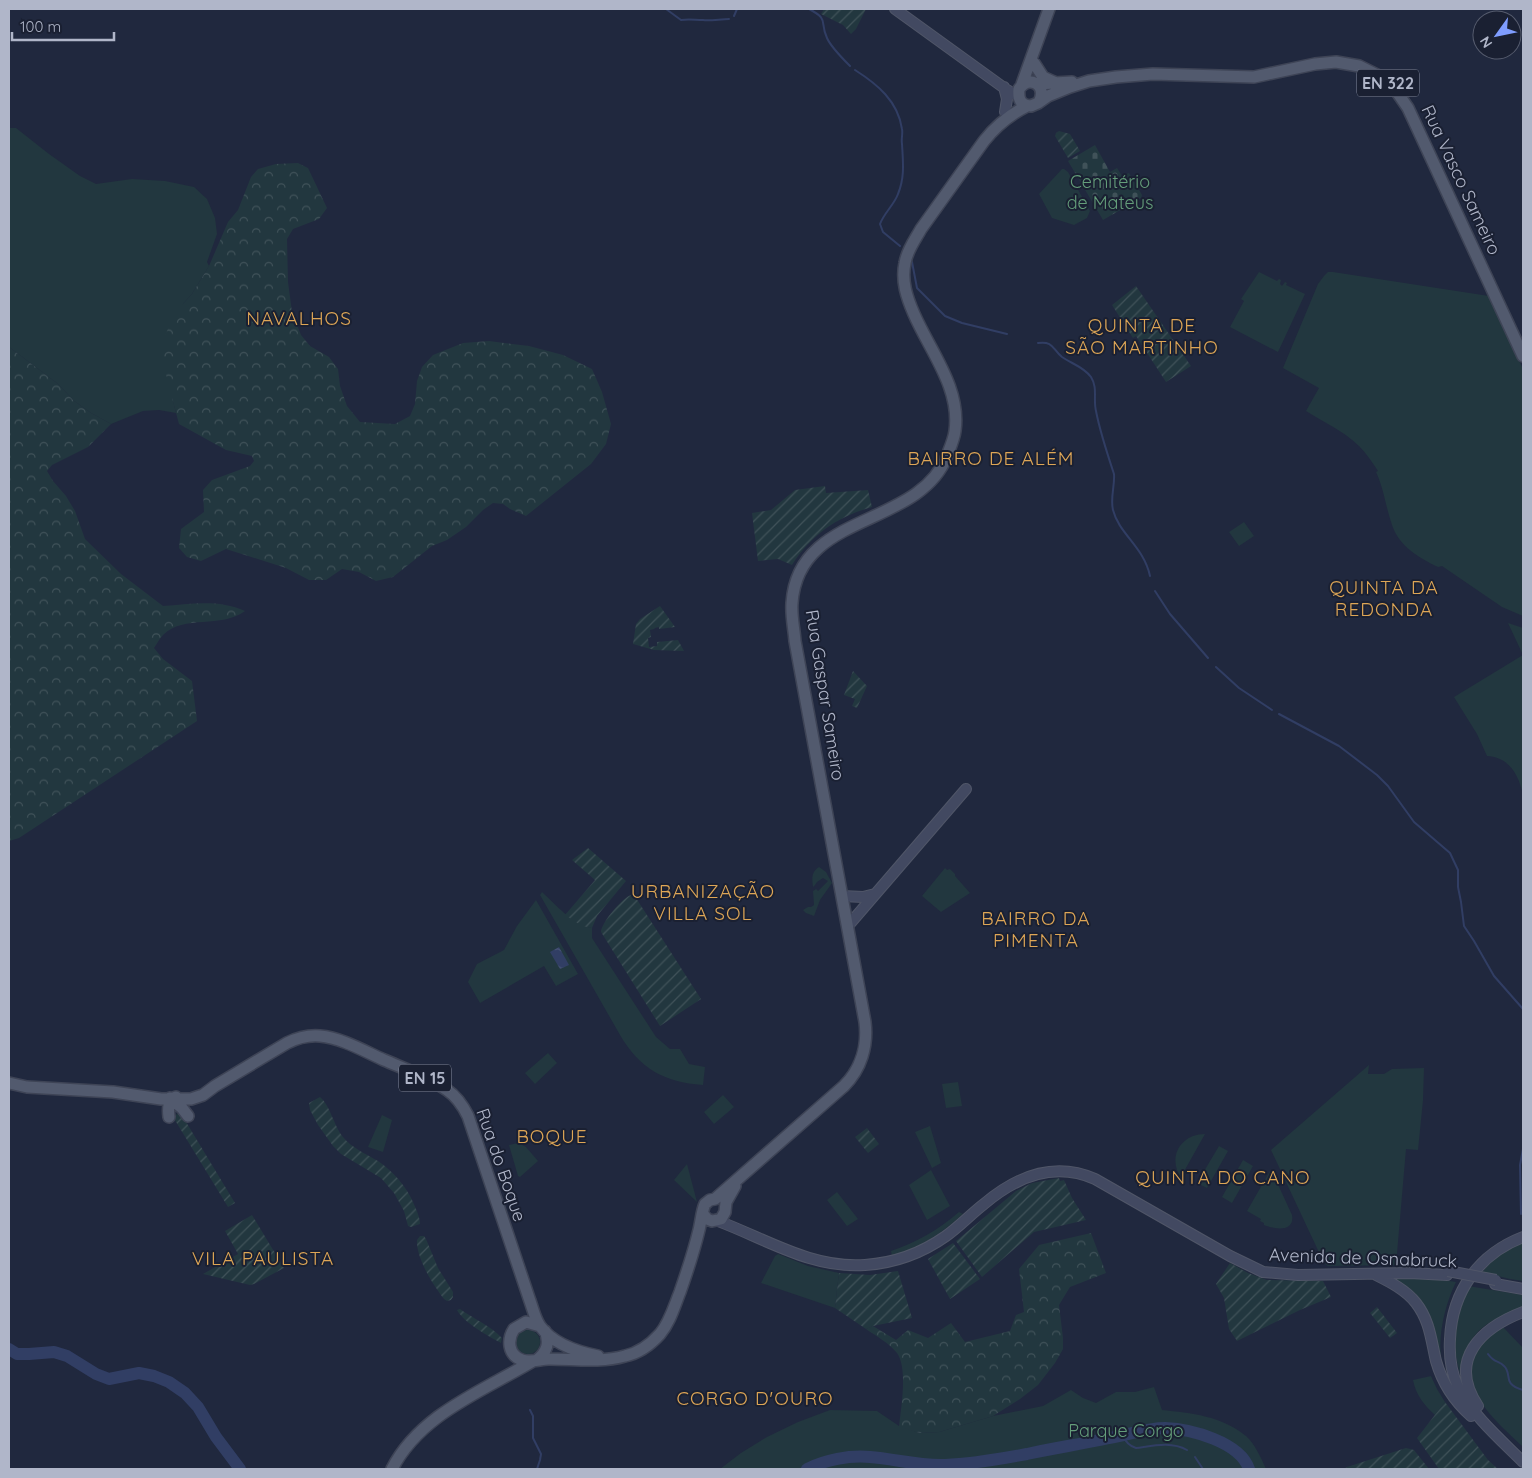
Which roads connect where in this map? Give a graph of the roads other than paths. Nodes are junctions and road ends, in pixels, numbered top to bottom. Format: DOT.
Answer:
graph roads {
  1 [pos="895,9"];
  2 [pos="1049,9"];
  3 [pos="1037,41"];
  4 [pos="1034,63"];
  5 [pos="1089,81"];
  6 [pos="1057,83"];
  7 [pos="1000,84"];
  8 [pos="1025,88"];
  9 [pos="1040,100"];
  10 [pos="1027,106"];
  11 [pos="1005,112"];
  12 [pos="992,131"];
  13 [pos="1523,356"];
  14 [pos="966,789"];
  15 [pos="876,893"];
  16 [pos="842,896"];
  17 [pos="847,927"];
  18 [pos="9,1083"];
  19 [pos="152,1095"];
  20 [pos="196,1095"];
  21 [pos="172,1100"];
  22 [pos="742,1176"];
  23 [pos="716,1199"];
  24 [pos="725,1208"];
  25 [pos="703,1214"];
  26 [pos="717,1221"];
  27 [pos="747,1232"];
  28 [pos="1523,1237"];
  29 [pos="693,1254"];
  30 [pos="1373,1274"];
  31 [pos="1496,1282"];
  32 [pos="1523,1284"];
  33 [pos="1523,1289"];
  34 [pos="530,1301"];
  35 [pos="1523,1312"];
  36 [pos="524,1322"];
  37 [pos="542,1329"];
  38 [pos="513,1353"];
  39 [pos="607,1358"];
  40 [pos="535,1360"];
  41 [pos="501,1378"];
  42 [pos="1501,1440"];
  43 [pos="1523,1462"];
  44 [pos="392,1469"];
  1 -- 7 [label="main road"];
  2 -- 3 [label="main road"];
  3 -- 4 [label="main road"];
  3 -- 8 [label="main road"];
  4 -- 6 [label="main road"];
  4 -- 8 [label="main road"];
  5 -- 6 [label="main road, EN 322"];
  5 -- 9 [label="main road, EN 322"];
  5 -- 13 [label="main road, Rua Vasco Sameiro / EN 322"];
  6 -- 8 [label="main road, EN 322"];
  7 -- 8 [label="main road"];
  7 -- 11 [label="main road"];
  8 -- 9 [label="main road"];
  8 -- 10 [label="main road"];
  8 -- 11 [label="main road"];
  9 -- 10 [label="main road, EN 322"];
  10 -- 12 [label="main road"];
  11 -- 12 [label="main road"];
  12 -- 16 [label="main road, Rua Gaspar Sameiro"];
  14 -- 15 [label="main road"];
  15 -- 16 [label="main road"];
  15 -- 17 [label="main road"];
  16 -- 17 [label="main road, Rua Gaspar Sameiro"];
  17 -- 22 [label="main road, Rua Gaspar Sameiro"];
  18 -- 19 [label="main road, Rua do Boque / EN 15"];
  19 -- 20 [label="main road, Rua do Boque / EN 15"];
  19 -- 21 [label="main road, Rua do Boque / EN 15"];
  19 -- 21 [label="main road"];
  20 -- 21 [label="main road, Rua do Boque / EN 15"];
  20 -- 21 [label="main road"];
  20 -- 34 [label="main road, Rua do Boque / EN 15"];
  22 -- 23 [label="main road, Rua Gaspar Sameiro"];
  22 -- 24 [label="main road"];
  23 -- 24 [label="main road"];
  23 -- 25 [label="main road"];
  24 -- 26 [label="main road"];
  24 -- 27 [label="main road"];
  25 -- 26 [label="main road"];
  25 -- 29 [label="main road"];
  26 -- 27 [label="main road, Avenida de Osnabruck"];
  26 -- 29 [label="main road"];
  27 -- 30 [label="main road, Avenida de Osnabruck"];
  28 -- 42 [label="main road"];
  29 -- 39 [label="main road"];
  30 -- 31 [label="main road, Avenida de Osnabruck"];
  30 -- 42 [label="main road"];
  31 -- 32 [label="main road"];
  31 -- 33 [label="main road, Avenida de Osnabruck"];
  34 -- 36 [label="main road"];
  34 -- 37 [label="main road, EN 15"];
  35 -- 42 [label="main road"];
  36 -- 37 [label="main road"];
  36 -- 38 [label="main road"];
  37 -- 39 [label="main road"];
  37 -- 40 [label="main road, EN 15"];
  38 -- 40 [label="main road"];
  38 -- 41 [label="main road"];
  39 -- 40 [label="main road"];
  40 -- 41 [label="main road"];
  41 -- 44 [label="main road"];
  42 -- 43 [label="main road"];
}
